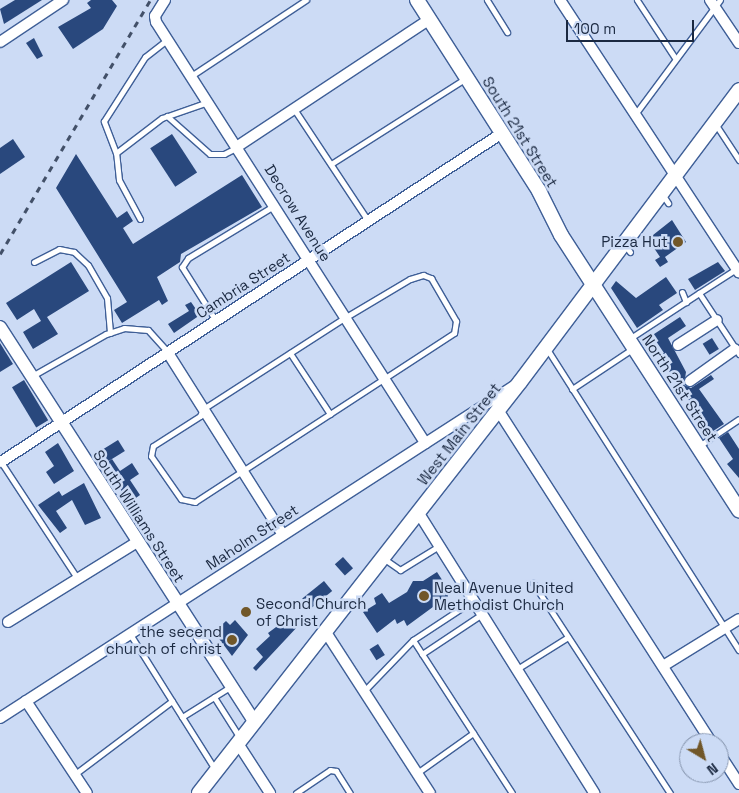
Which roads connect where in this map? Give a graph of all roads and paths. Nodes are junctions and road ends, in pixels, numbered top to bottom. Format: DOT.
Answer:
graph roads {
  1 [pos="165,0"];
  2 [pos="306,0"];
  3 [pos="417,0"];
  4 [pos="487,0"];
  5 [pos="560,0"];
  6 [pos="637,0"];
  7 [pos="60,1"];
  8 [pos="715,2"];
  9 [pos="430,19"];
  10 [pos="507,32"];
  11 [pos="167,40"];
  12 [pos="0,42"];
  13 [pos="739,43"];
  14 [pos="675,58"];
  15 [pos="191,76"];
  16 [pos="467,78"];
  17 [pos="739,90"];
  18 [pos="208,102"];
  19 [pos="294,109"];
  20 [pos="636,113"];
  21 [pos="168,116"];
  22 [pos="714,123"];
  23 [pos="502,133"];
  24 [pos="238,146"];
  25 [pos="116,154"];
  26 [pos="739,160"];
  27 [pos="332,164"];
  28 [pos="675,175"];
  29 [pos="275,205"];
  30 [pos="140,219"];
  31 [pos="369,221"];
  32 [pos="310,259"];
  33 [pos="34,262"];
  34 [pos="738,271"];
  35 [pos="594,284"];
  36 [pos="682,292"];
  37 [pos="700,293"];
  38 [pos="686,302"];
  39 [pos="346,317"];
  40 [pos="717,320"];
  41 [pos="216,321"];
  42 [pos="0,326"];
  43 [pos="110,333"];
  44 [pos="632,343"];
  45 [pos="678,344"];
  46 [pos="546,347"];
  47 [pos="737,352"];
  48 [pos="168,353"];
  49 [pos="290,353"];
  50 [pos="32,376"];
  51 [pos="385,378"];
  52 [pos="690,381"];
  53 [pos="520,382"];
  54 [pos="572,389"];
  55 [pos="203,409"];
  56 [pos="498,410"];
  57 [pos="330,414"];
  58 [pos="739,419"];
  59 [pos="61,424"];
  60 [pos="425,443"];
  61 [pos="698,447"];
  62 [pos="1,462"];
  63 [pos="241,470"];
  64 [pos="737,502"];
  65 [pos="418,512"];
  66 [pos="283,535"];
  67 [pos="136,542"];
  68 [pos="439,546"];
  69 [pos="382,558"];
  70 [pos="78,579"];
  71 [pos="533,583"];
  72 [pos="474,600"];
  73 [pos="177,603"];
  74 [pos="483,614"];
  75 [pos="739,619"];
  76 [pos="8,622"];
  77 [pos="725,628"];
  78 [pos="325,631"];
  79 [pos="130,634"];
  80 [pos="568,637"];
  81 [pos="413,640"];
  82 [pos="739,650"];
  83 [pos="422,654"];
  84 [pos="663,666"];
  85 [pos="516,670"];
  86 [pos="231,686"];
  87 [pos="364,691"];
  88 [pos="214,697"];
  89 [pos="26,701"];
  90 [pos="172,701"];
  91 [pos="182,717"];
  92 [pos="0,718"];
  93 [pos="254,721"];
  94 [pos="473,733"];
  95 [pos="706,733"];
  96 [pos="239,740"];
  97 [pos="729,769"];
  98 [pos="216,770"];
  99 [pos="417,773"];
  100 [pos="75,774"];
  101 [pos="739,784"];
  102 [pos="87,793"];
  103 [pos="199,793"];
  104 [pos="270,793"];
  105 [pos="296,793"];
  106 [pos="350,793"];
  107 [pos="430,793"];
  108 [pos="512,793"];
  109 [pos="594,793"];
  110 [pos="670,793"];
  1 -- 11 [label="street, Decrow Avenue"];
  2 -- 15 [label="lane"];
  3 -- 9 [label="main road, South 21st Street"];
  4 -- 10 [label="lane"];
  5 -- 20 [label="street"];
  6 -- 14 [label="lane"];
  7 -- 12 [label="street"];
  8 -- 13 [label="street"];
  8 -- 14 [label="lane"];
  9 -- 16 [label="main road, South 21st Street"];
  9 -- 19 [label="street"];
  11 -- 15 [label="street, Decrow Avenue"];
  11 -- 25 [label="lane"];
  14 -- 20 [label="lane"];
  15 -- 18 [label="street, Decrow Avenue"];
  16 -- 23 [label="main road, South 21st Street"];
  16 -- 27 [label="lane"];
  17 -- 22 [label="main road, West Main Street"];
  18 -- 21 [label="lane"];
  18 -- 24 [label="street, Decrow Avenue"];
  19 -- 24 [label="street"];
  19 -- 27 [label="lane"];
  20 -- 28 [label="street"];
  21 -- 24 [label="lane"];
  21 -- 25 [label="lane"];
  22 -- 26 [label="lane"];
  22 -- 28 [label="main road, West Main Street"];
  23 -- 31 [label="street, Cambria Street"];
  23 -- 35 [label="main road, South 21st Street"];
  24 -- 29 [label="street, Decrow Avenue"];
  25 -- 30 [label="lane"];
  27 -- 31 [label="lane"];
  28 -- 34 [label="street"];
  28 -- 35 [label="main road, West Main Street"];
  29 -- 32 [label="street, Decrow Avenue"];
  29 -- 41 [label="lane"];
  31 -- 32 [label="street, Cambria Street"];
  32 -- 39 [label="street, Decrow Avenue"];
  32 -- 41 [label="street, Cambria Street"];
  33 -- 43 [label="lane"];
  34 -- 37 [label="lane"];
  35 -- 44 [label="main road, North 21st Street"];
  35 -- 46 [label="main road, West Main Street"];
  36 -- 38 [label="lane"];
  37 -- 38 [label="lane"];
  37 -- 40 [label="lane"];
  38 -- 44 [label="lane"];
  39 -- 49 [label="lane"];
  39 -- 51 [label="street, Decrow Avenue"];
  39 -- 51 [label="lane"];
  40 -- 45 [label="street"];
  40 -- 47 [label="lane"];
  41 -- 48 [label="street, Cambria Street"];
  42 -- 50 [label="street, South Williams Street"];
  43 -- 48 [label="lane"];
  43 -- 50 [label="lane"];
  44 -- 54 [label="lane"];
  44 -- 61 [label="main road, North 21st Street"];
  46 -- 53 [label="main road, West Main Street"];
  46 -- 54 [label="lane"];
  47 -- 52 [label="street"];
  48 -- 55 [label="street"];
  48 -- 59 [label="street, Cambria Street"];
  49 -- 55 [label="lane"];
  49 -- 57 [label="lane"];
  50 -- 59 [label="street, South Williams Street"];
  51 -- 57 [label="lane"];
  51 -- 60 [label="street, Decrow Avenue"];
  53 -- 56 [label="main road, West Main Street"];
  53 -- 60 [label="street, Maholm Street"];
  54 -- 77 [label="lane"];
  55 -- 63 [label="street"];
  55 -- 63 [label="lane"];
  56 -- 65 [label="main road, West Main Street"];
  56 -- 84 [label="street"];
  57 -- 63 [label="lane"];
  58 -- 61 [label="lane"];
  59 -- 62 [label="street, Cambria Street"];
  59 -- 67 [label="street, South Williams Street"];
  60 -- 66 [label="street, Maholm Street"];
  61 -- 64 [label="main road, North 21st Street"];
  62 -- 70 [label="lane"];
  63 -- 66 [label="street"];
  65 -- 68 [label="street"];
  65 -- 69 [label="main road, West Main Street"];
  66 -- 73 [label="street, Maholm Street"];
  67 -- 70 [label="street"];
  67 -- 73 [label="street, South Williams Street"];
  68 -- 69 [label="lane"];
  68 -- 72 [label="street"];
  69 -- 78 [label="main road, West Main Street"];
  70 -- 76 [label="street"];
  71 -- 80 [label="lane"];
  72 -- 74 [label="street"];
  72 -- 81 [label="lane"];
  73 -- 79 [label="street, Maholm Street"];
  73 -- 86 [label="street, South Williams Street"];
  74 -- 83 [label="lane"];
  74 -- 85 [label="street"];
  75 -- 77 [label="street"];
  77 -- 82 [label="lane"];
  77 -- 84 [label="street"];
  78 -- 87 [label="street"];
  78 -- 93 [label="main road, West Main Street"];
  79 -- 89 [label="street, Maholm Street"];
  79 -- 90 [label="lane"];
  80 -- 85 [label="lane"];
  80 -- 110 [label="lane"];
  81 -- 83 [label="lane"];
  81 -- 87 [label="lane"];
  83 -- 94 [label="lane"];
  84 -- 95 [label="street"];
  85 -- 109 [label="street"];
  86 -- 88 [label="lane"];
  86 -- 93 [label="street, South Williams Street"];
  87 -- 99 [label="street"];
  88 -- 91 [label="lane"];
  88 -- 96 [label="lane"];
  89 -- 92 [label="street, Maholm Street"];
  89 -- 100 [label="street"];
  90 -- 91 [label="lane"];
  90 -- 100 [label="lane"];
  91 -- 98 [label="lane"];
  93 -- 96 [label="main road, West Main Street"];
  94 -- 99 [label="lane"];
  94 -- 108 [label="lane"];
  96 -- 98 [label="main road, West Main Street"];
  96 -- 104 [label="street"];
  97 -- 101 [label="street"];
  98 -- 103 [label="main road, West Main Street"];
  99 -- 107 [label="street"];
  100 -- 102 [label="street"];
  105 -- 106 [label="lane"];
}
